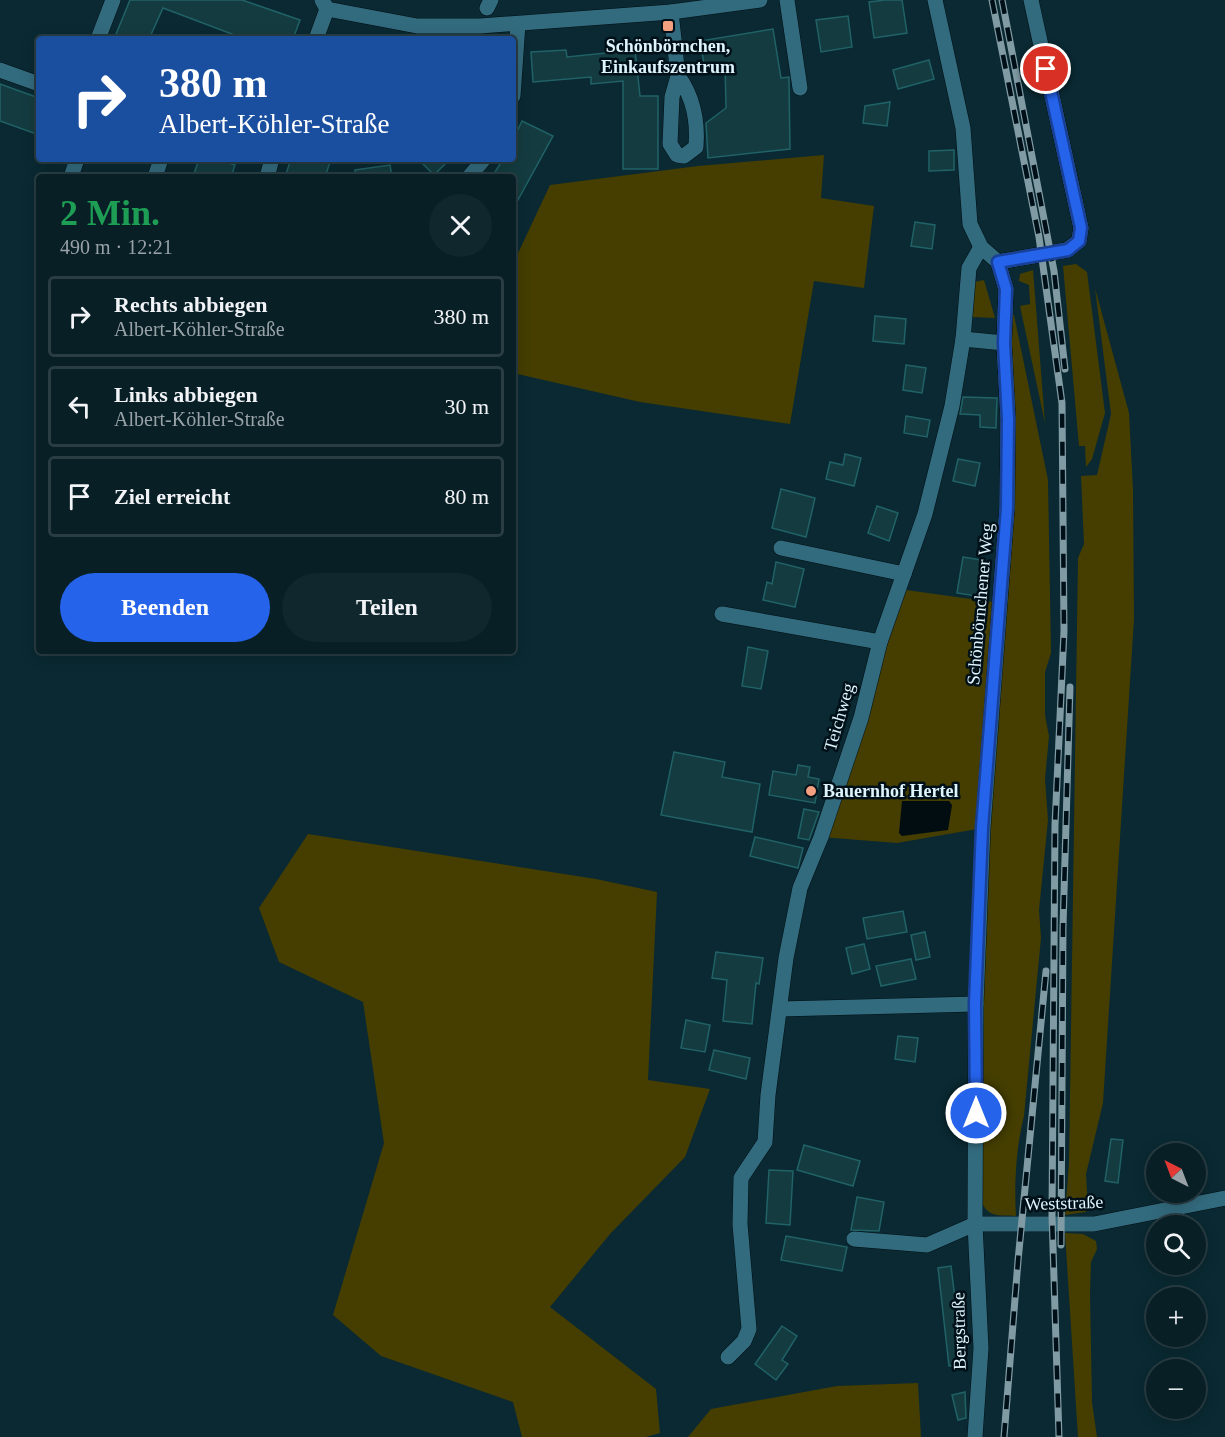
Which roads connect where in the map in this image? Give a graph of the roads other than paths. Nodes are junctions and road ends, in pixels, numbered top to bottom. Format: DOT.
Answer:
graph roads {
  1 [pos="112,0"];
  2 [pos="760,0"];
  3 [pos="787,0"];
  4 [pos="935,0"];
  5 [pos="1030,0"];
  6 [pos="325,4"];
  7 [pos="671,12"];
  8 [pos="518,24"];
  9 [pos="99,36"];
  10 [pos="317,36"];
  11 [pos="516,53"];
  12 [pos="0,70"];
  13 [pos="678,76"];
  14 [pos="36,83"];
  15 [pos="800,88"];
  16 [pos="482,162"];
  17 [pos="472,174"];
  18 [pos="981,247"];
  19 [pos="998,262"];
  20 [pos="963,339"];
  21 [pos="1004,343"];
  22 [pos="781,548"];
  23 [pos="904,574"];
  24 [pos="722,614"];
  25 [pos="880,642"];
  26 [pos="975,1004"];
  27 [pos="780,1009"];
  28 [pos="1225,1198"];
  29 [pos="975,1224"];
  30 [pos="854,1239"];
  31 [pos="728,1357"];
  32 [pos="975,1437"];
  1 -- 9 [label="street"];
  2 -- 7 [label="street"];
  3 -- 15 [label="street"];
  4 -- 18 [label="street"];
  5 -- 19 [label="street"];
  6 -- 8 [label="street"];
  6 -- 10 [label="street"];
  7 -- 8 [label="street"];
  7 -- 13 [label="street"];
  8 -- 11 [label="street"];
  12 -- 14 [label="street"];
  16 -- 17 [label="street"];
  18 -- 19 [label="street"];
  18 -- 20 [label="street, Teichweg"];
  19 -- 21 [label="street, Schönbörnchener Weg"];
  20 -- 21 [label="street"];
  20 -- 23 [label="street, Teichweg"];
  21 -- 26 [label="street, Schönbörnchener Weg"];
  22 -- 23 [label="street"];
  23 -- 25 [label="street, Teichweg"];
  24 -- 25 [label="street"];
  25 -- 27 [label="street, Teichweg"];
  26 -- 27 [label="street"];
  26 -- 29 [label="street, Schönbörnchener Weg"];
  27 -- 31 [label="street, Teichweg"];
  28 -- 29 [label="street, Weststraße"];
  29 -- 30 [label="street"];
  29 -- 32 [label="street, Bergstraße"];
}
